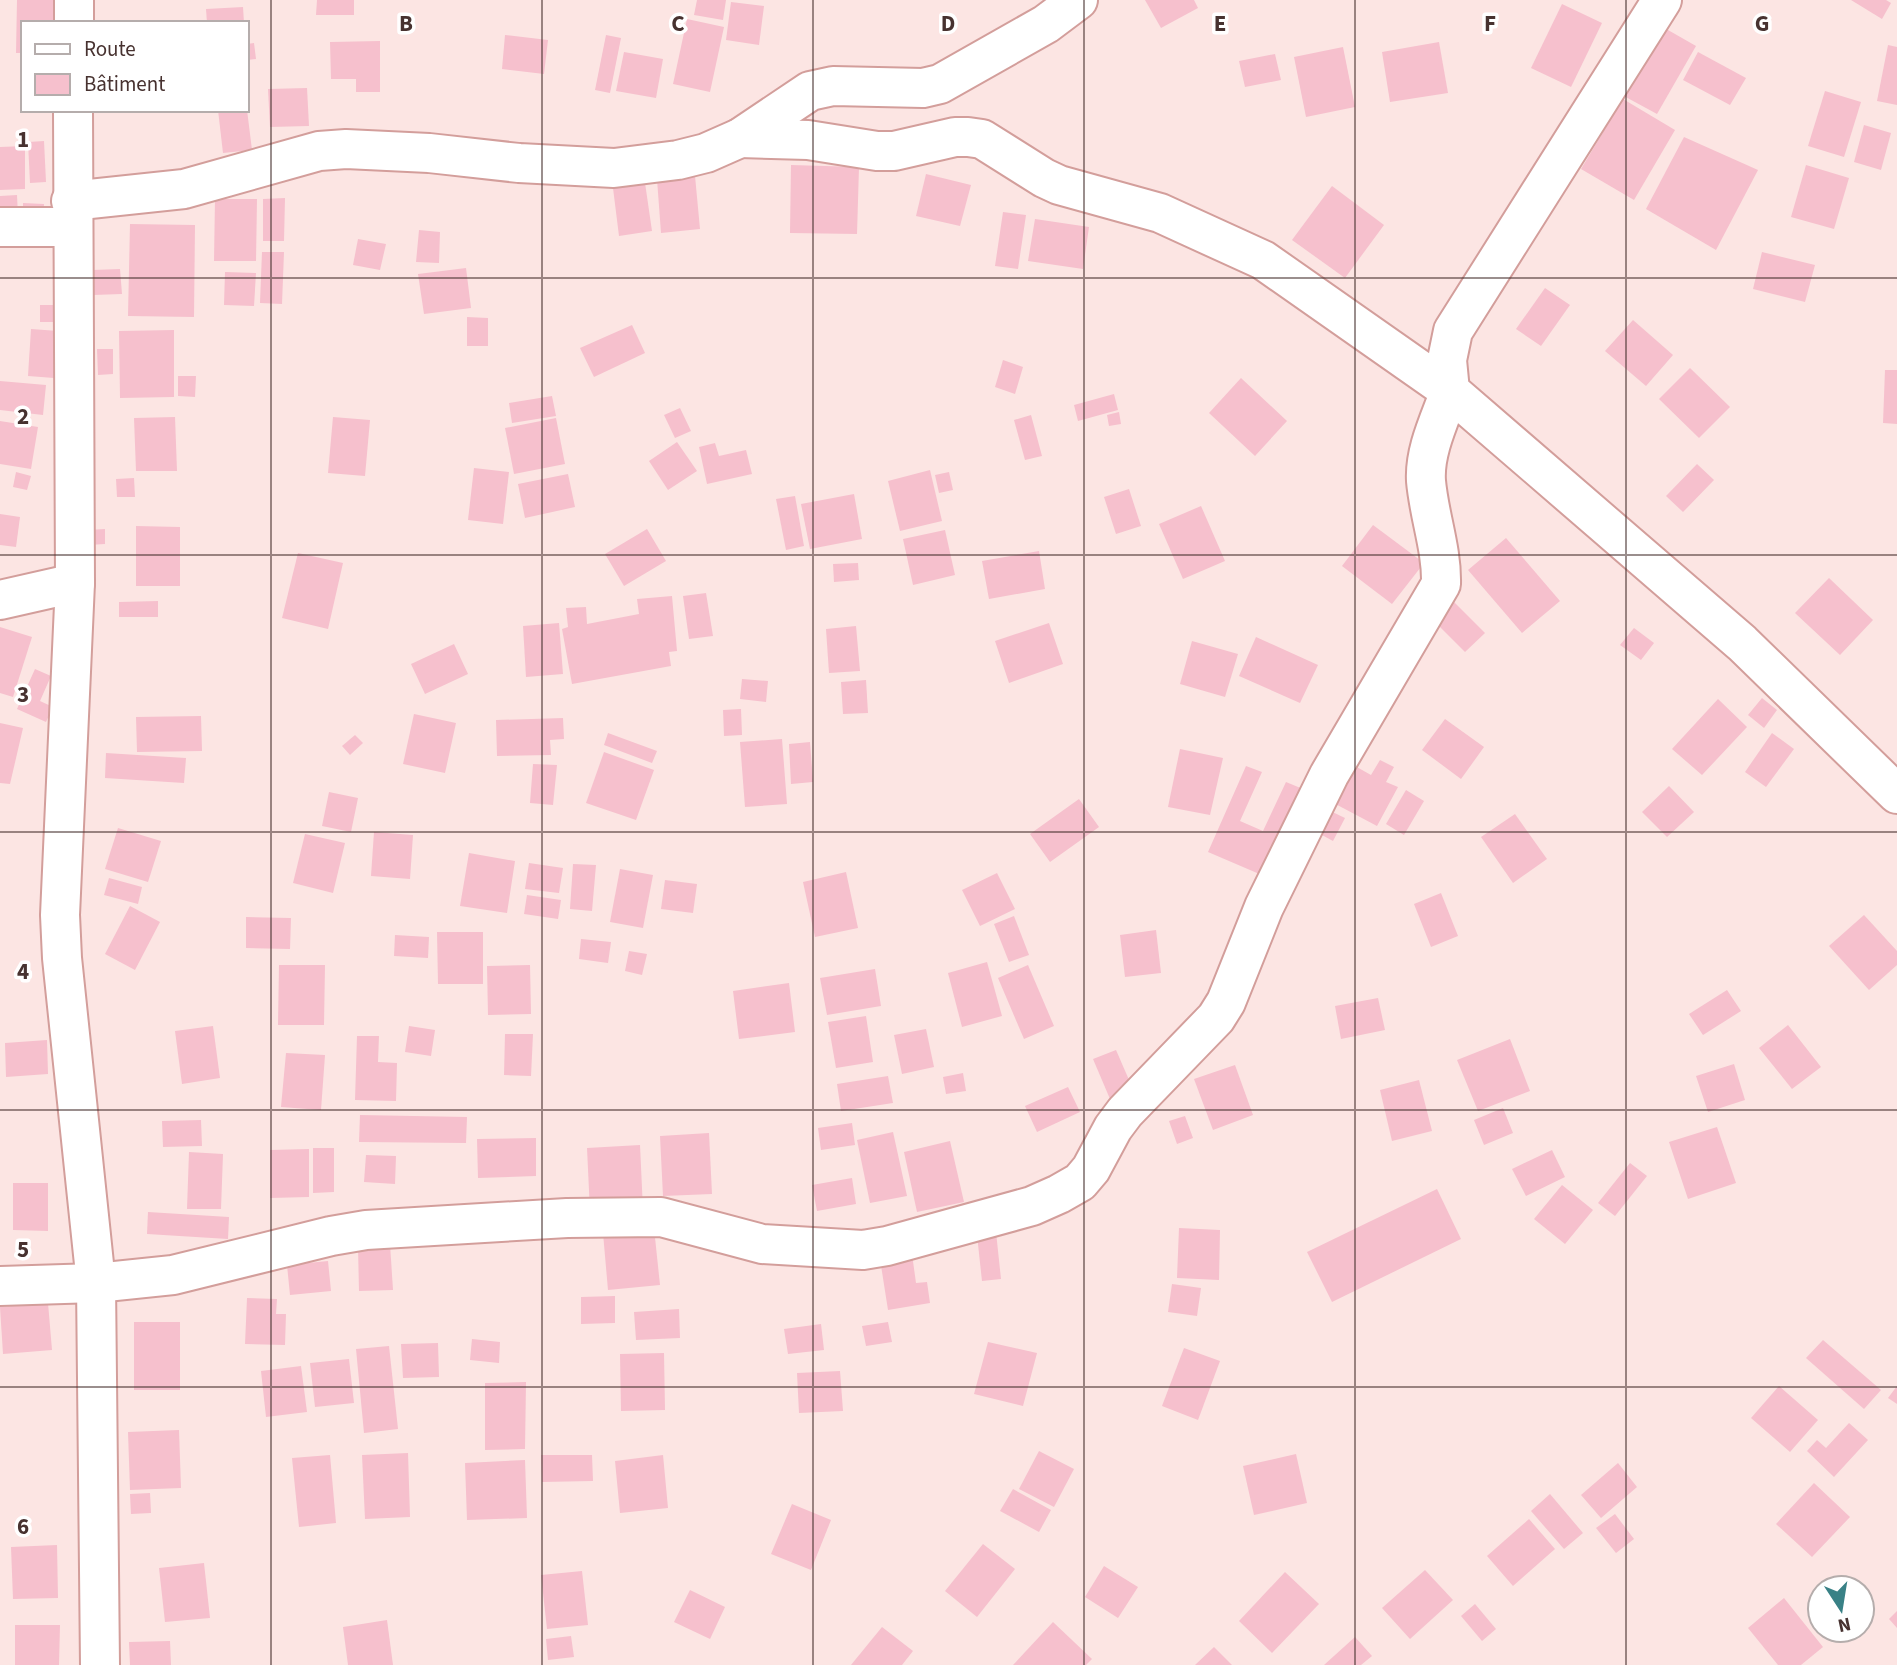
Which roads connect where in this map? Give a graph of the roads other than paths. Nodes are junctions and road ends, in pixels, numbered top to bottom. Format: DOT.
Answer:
graph roads {
  1 [pos="74,0"];
  2 [pos="1078,0"];
  3 [pos="1662,0"];
  4 [pos="74,21"];
  5 [pos="73,112"];
  6 [pos="740,138"];
  7 [pos="71,214"];
  8 [pos="0,227"];
  9 [pos="1450,391"];
  10 [pos="75,583"];
  11 [pos="0,600"];
  12 [pos="1897,793"];
  13 [pos="96,1283"];
  14 [pos="0,1286"];
  15 [pos="100,1665"];
  1 -- 4 [label="street"];
  2 -- 6 [label="street"];
  3 -- 9 [label="street"];
  5 -- 7 [label="street"];
  6 -- 7 [label="street"];
  6 -- 9 [label="street"];
  7 -- 8 [label="street"];
  7 -- 10 [label="street"];
  9 -- 12 [label="street"];
  9 -- 13 [label="street"];
  10 -- 11 [label="street"];
  10 -- 13 [label="street"];
  13 -- 14 [label="street"];
  13 -- 15 [label="street"];
}
